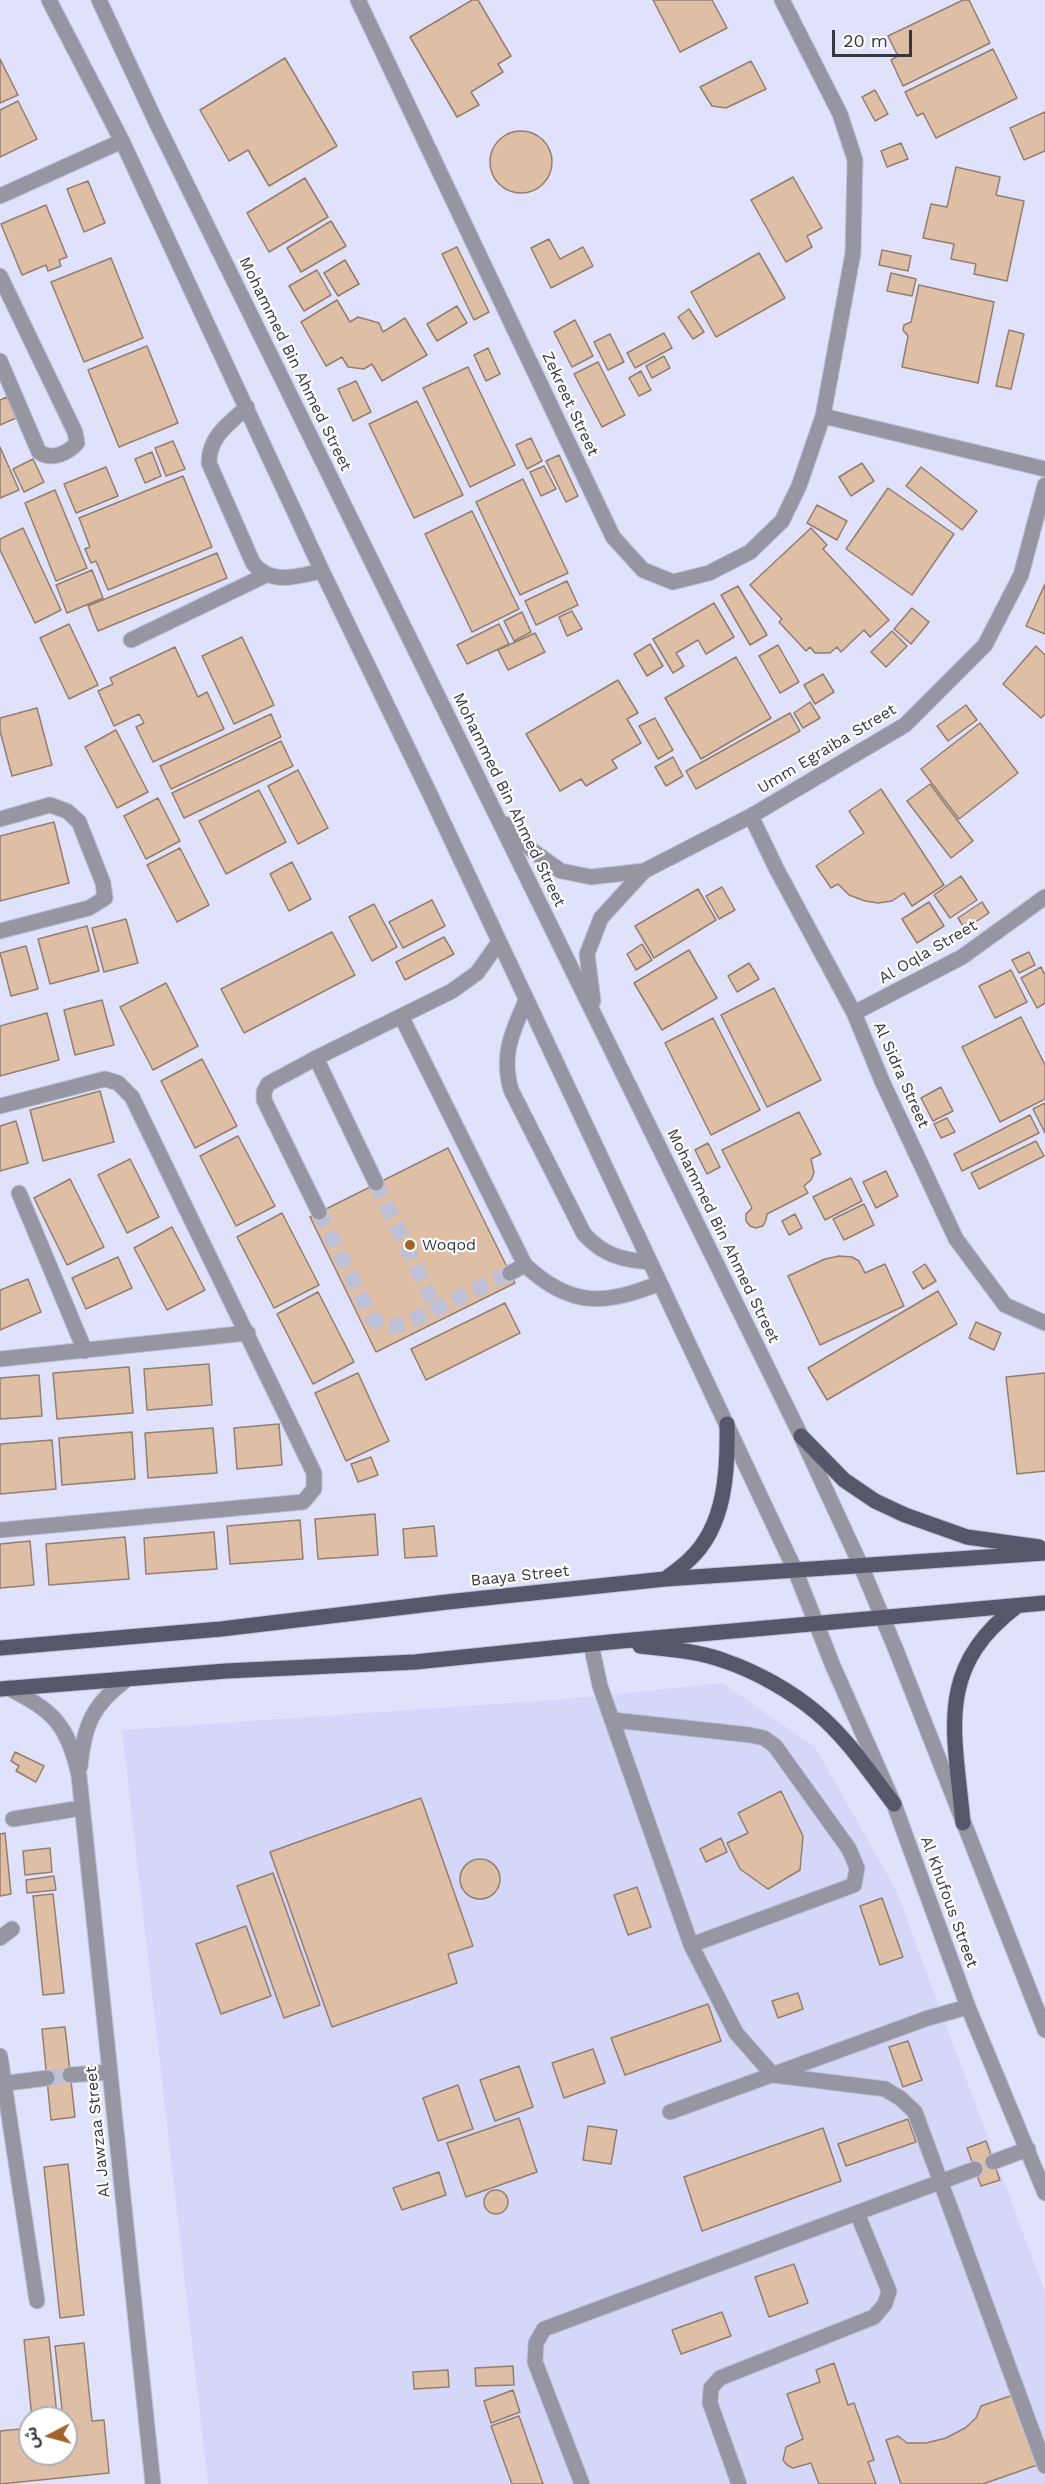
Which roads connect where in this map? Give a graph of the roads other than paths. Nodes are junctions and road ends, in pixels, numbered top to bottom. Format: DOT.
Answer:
graph roads {
  1 [pos="49,0"];
  2 [pos="99,0"];
  3 [pos="358,0"];
  4 [pos="783,0"];
  5 [pos="122,141"];
  6 [pos="0,196"];
  7 [pos="0,276"];
  8 [pos="0,361"];
  9 [pos="247,407"];
  10 [pos="823,416"];
  11 [pos="1045,469"];
  12 [pos="1045,485"];
  13 [pos="322,571"];
  14 [pos="266,575"];
  15 [pos="131,640"];
  16 [pos="497,816"];
  17 [pos="751,816"];
  18 [pos="0,819"];
  19 [pos="644,871"];
  20 [pos="1045,897"];
  21 [pos="0,931"];
  22 [pos="499,942"];
  23 [pos="526,1000"];
  24 [pos="854,1013"];
  25 [pos="595,1015"];
  26 [pos="401,1016"];
  27 [pos="316,1058"];
  28 [pos="0,1106"];
  29 [pos="376,1183"];
  30 [pos="20,1193"];
  31 [pos="319,1212"];
  32 [pos="649,1262"];
  33 [pos="525,1265"];
  34 [pos="510,1273"];
  35 [pos="660,1283"];
  36 [pos="1045,1323"];
  37 [pos="248,1333"];
  38 [pos="85,1351"];
  39 [pos="0,1359"];
  40 [pos="727,1424"];
  41 [pos="801,1436"];
  42 [pos="0,1530"];
  43 [pos="1045,1547"];
  44 [pos="1045,1553"];
  45 [pos="861,1566"];
  46 [pos="795,1570"];
  47 [pos="665,1579"];
  48 [pos="1045,1603"];
  49 [pos="1016,1607"];
  50 [pos="883,1618"];
  51 [pos="818,1623"];
  52 [pos="610,1642"];
  53 [pos="591,1644"];
  54 [pos="0,1648"];
  55 [pos="126,1680"];
  56 [pos="4,1688"];
  57 [pos="613,1720"];
  58 [pos="79,1776"];
  59 [pos="894,1804"];
  60 [pos="82,1808"];
  61 [pos="13,1819"];
  62 [pos="963,1823"];
  63 [pos="691,1945"];
  64 [pos="968,2007"];
  65 [pos="1045,2030"];
  66 [pos="0,2056"];
  67 [pos="110,2072"];
  68 [pos="70,2075"];
  69 [pos="773,2076"];
  70 [pos="47,2078"];
  71 [pos="3,2083"];
  72 [pos="670,2112"];
  73 [pos="1028,2149"];
  74 [pos="993,2162"];
  75 [pos="975,2169"];
  76 [pos="942,2180"];
  77 [pos="1045,2193"];
  78 [pos="857,2213"];
  79 [pos="37,2301"];
  80 [pos="1045,2466"];
  81 [pos="153,2484"];
  82 [pos="582,2484"];
  83 [pos="739,2484"];
  1 -- 5 [label="street"];
  2 -- 16 [label="street, Mohammed Bin Ahmed Street"];
  3 -- 10 [label="street, Zekreet Street"];
  4 -- 10 [label="street, Zekreet Street"];
  5 -- 6 [label="street"];
  5 -- 9 [label="street"];
  7 -- 8 [label="street"];
  9 -- 13 [label="street"];
  9 -- 14 [label="street"];
  10 -- 11 [label="street"];
  12 -- 17 [label="street, Umm Egraiba Street"];
  13 -- 14 [label="street"];
  13 -- 22 [label="street"];
  14 -- 15 [label="street"];
  16 -- 19 [label="street, Umm Egraiba Street"];
  16 -- 25 [label="street, Mohammed Bin Ahmed Street"];
  17 -- 19 [label="street, Umm Egraiba Street"];
  17 -- 24 [label="street, Al Sidra Street"];
  18 -- 21 [label="street"];
  19 -- 25 [label="street, Umm Egraiba Street"];
  20 -- 24 [label="street, Al Oqla Street"];
  22 -- 23 [label="street"];
  22 -- 26 [label="street"];
  23 -- 32 [label="street"];
  23 -- 32 [label="street"];
  24 -- 36 [label="street, Al Sidra Street"];
  25 -- 41 [label="street, Mohammed Bin Ahmed Street"];
  26 -- 27 [label="street"];
  26 -- 33 [label="street"];
  27 -- 29 [label="street"];
  27 -- 31 [label="street"];
  28 -- 37 [label="street"];
  30 -- 38 [label="street"];
  32 -- 35 [label="street"];
  33 -- 34 [label="street"];
  33 -- 35 [label="street"];
  35 -- 40 [label="street"];
  37 -- 38 [label="street"];
  37 -- 42 [label="street"];
  38 -- 39 [label="street"];
  40 -- 46 [label="street"];
  40 -- 47 [label="main road"];
  41 -- 43 [label="main road"];
  41 -- 45 [label="street, Mohammed Bin Ahmed Street"];
  44 -- 45 [label="main road, Baaya Street"];
  45 -- 46 [label="main road, Baaya Street"];
  45 -- 50 [label="street, Mohammed Bin Ahmed Street"];
  46 -- 47 [label="main road, Baaya Street"];
  46 -- 51 [label="street"];
  47 -- 54 [label="main road, Baaya Street"];
  48 -- 49 [label="main road"];
  49 -- 50 [label="main road"];
  49 -- 62 [label="main road"];
  50 -- 51 [label="main road"];
  50 -- 62 [label="street"];
  51 -- 52 [label="main road"];
  51 -- 59 [label="street, Al Khufous Street"];
  52 -- 53 [label="main road"];
  52 -- 59 [label="main road"];
  53 -- 55 [label="main road"];
  53 -- 57 [label="street"];
  55 -- 56 [label="main road"];
  55 -- 58 [label="street"];
  56 -- 58 [label="street"];
  57 -- 63 [label="street"];
  57 -- 63 [label="street"];
  58 -- 60 [label="street, Al Jawzaa Street"];
  59 -- 64 [label="street, Al Khufous Street"];
  60 -- 61 [label="street"];
  60 -- 67 [label="street, Al Jawzaa Street"];
  62 -- 65 [label="street"];
  63 -- 69 [label="street"];
  64 -- 69 [label="street"];
  64 -- 73 [label="street, Al Khufous Street"];
  66 -- 71 [label="street"];
  67 -- 68 [label="street"];
  67 -- 81 [label="street, Al Jawzaa Street"];
  69 -- 72 [label="street"];
  69 -- 76 [label="street"];
  70 -- 71 [label="street"];
  71 -- 79 [label="street"];
  73 -- 74 [label="street"];
  73 -- 77 [label="street, Al Khufous Street"];
  75 -- 76 [label="street"];
  76 -- 78 [label="street"];
  76 -- 80 [label="street"];
  78 -- 82 [label="street"];
  78 -- 83 [label="street"];
}
